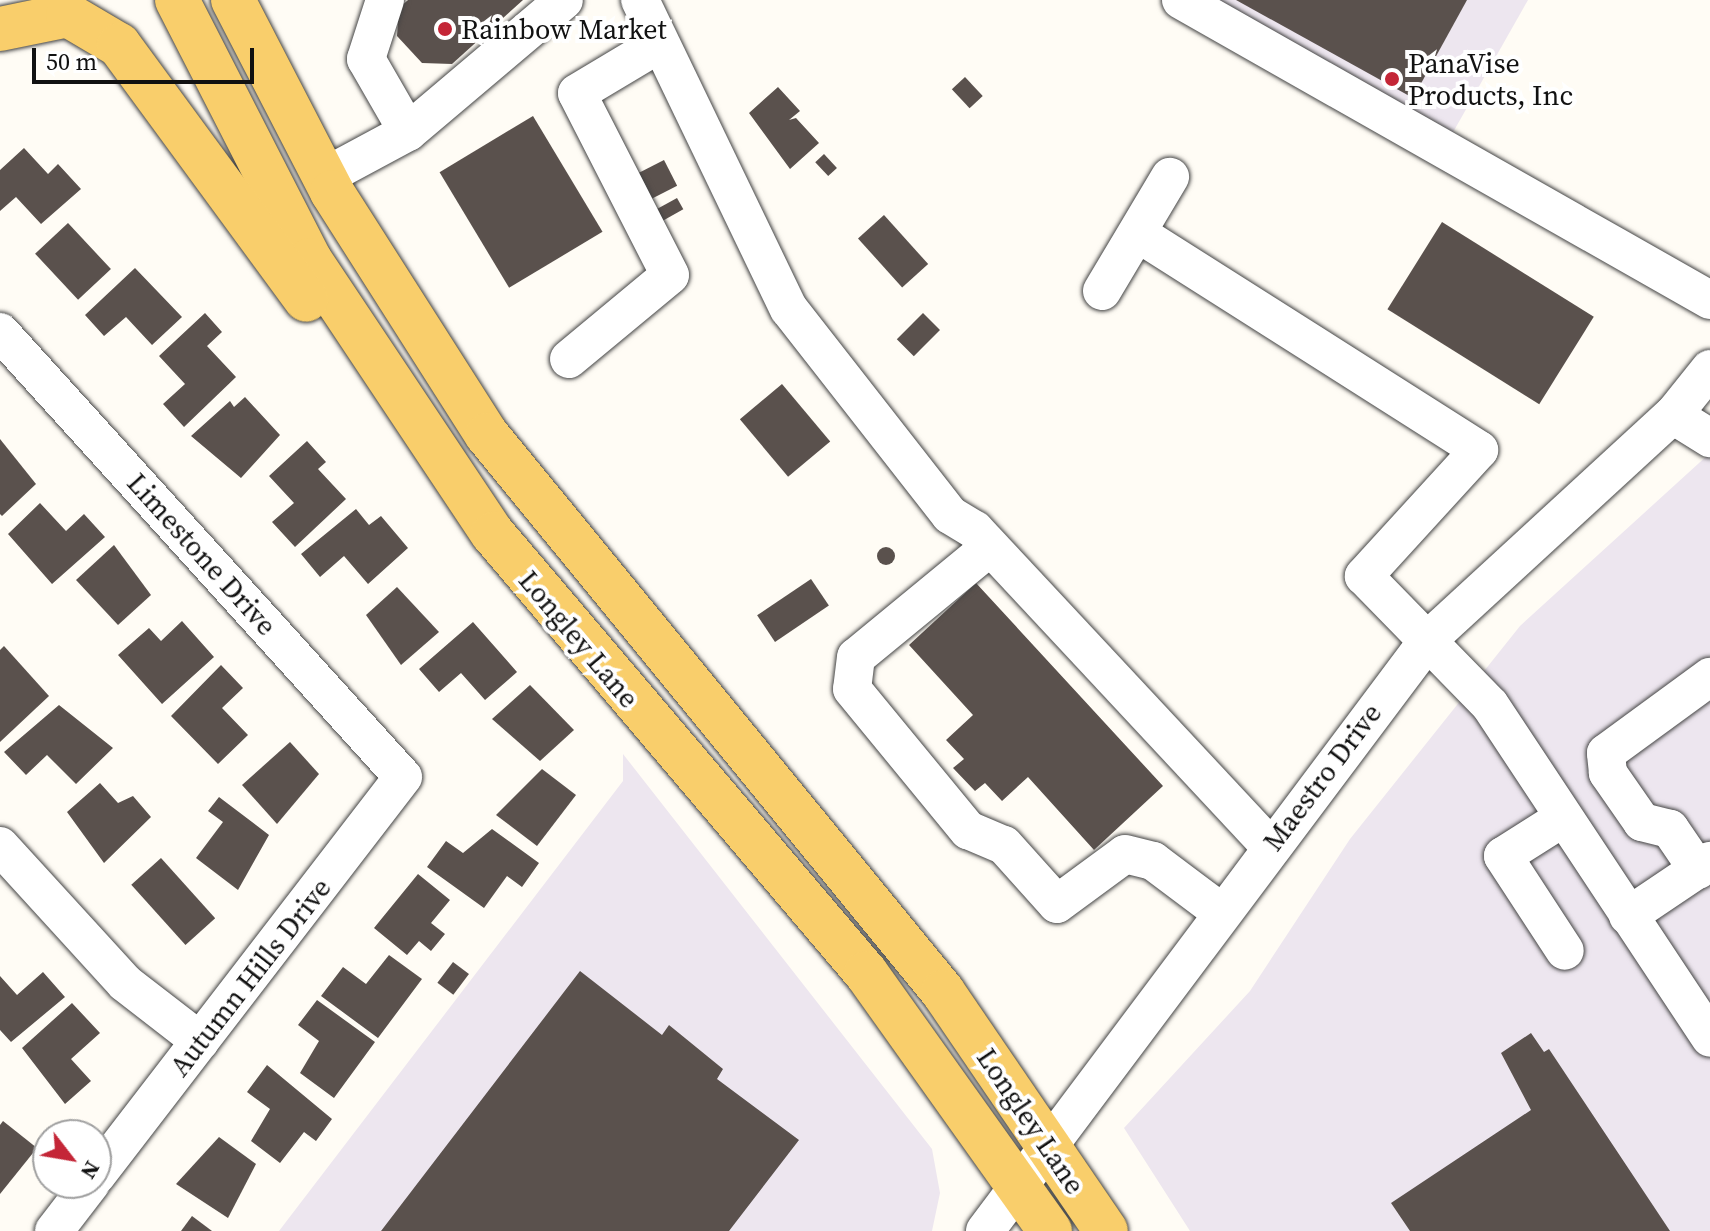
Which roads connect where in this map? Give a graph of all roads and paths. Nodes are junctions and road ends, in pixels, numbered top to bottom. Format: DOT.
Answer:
graph roads {
  1 [pos="5,0"];
  2 [pos="34,0"];
  3 [pos="177,0"];
  4 [pos="233,0"];
  5 [pos="385,0"];
  6 [pos="564,0"];
  7 [pos="640,0"];
  8 [pos="1181,0"];
  9 [pos="0,4"];
  10 [pos="0,18"];
  11 [pos="0,29"];
  12 [pos="659,44"];
  13 [pos="408,132"];
  14 [pos="324,177"];
  15 [pos="1170,177"];
  16 [pos="1139,234"];
  17 [pos="1102,291"];
  18 [pos="1710,300"];
  19 [pos="0,332"];
  20 [pos="569,359"];
  21 [pos="1710,369"];
  22 [pos="1673,415"];
  23 [pos="426,436"];
  24 [pos="1710,438"];
  25 [pos="990,547"];
  26 [pos="1429,639"];
  27 [pos="1710,677"];
  28 [pos="403,777"];
  29 [pos="1563,818"];
  30 [pos="0,846"];
  31 [pos="1270,846"];
  32 [pos="1704,865"];
  33 [pos="1221,912"];
  34 [pos="1628,916"];
  35 [pos="1565,951"];
  36 [pos="1710,1038"];
  37 [pos="200,1041"];
  38 [pos="1046,1143"];
  39 [pos="112,1155"];
  40 [pos="1018,1182"];
  41 [pos="79,1199"];
  42 [pos="54,1231"];
  43 [pos="985,1231"];
  44 [pos="1050,1231"];
  45 [pos="1106,1231"];
  1 -- 9 [label="main road"];
  2 -- 10 [label="street"];
  3 -- 23 [label="main road, Longley Lane"];
  4 -- 14 [label="main road, Longley Lane"];
  5 -- 13 [label="street"];
  6 -- 13 [label="street"];
  7 -- 12 [label="street"];
  8 -- 18 [label="street"];
  11 -- 23 [label="main road"];
  12 -- 20 [label="street"];
  12 -- 25 [label="street"];
  13 -- 14 [label="street"];
  14 -- 38 [label="main road, Longley Lane"];
  15 -- 16 [label="street"];
  16 -- 17 [label="street"];
  16 -- 26 [label="street"];
  19 -- 28 [label="street, Limestone Drive"];
  21 -- 22 [label="street, Maestro Drive"];
  22 -- 24 [label="street"];
  22 -- 26 [label="street, Maestro Drive"];
  23 -- 40 [label="main road, Longley Lane"];
  25 -- 31 [label="street"];
  25 -- 33 [label="street"];
  26 -- 29 [label="street"];
  26 -- 31 [label="street, Maestro Drive"];
  27 -- 32 [label="street"];
  28 -- 37 [label="street, Autumn Hills Drive"];
  29 -- 34 [label="street"];
  29 -- 35 [label="street"];
  30 -- 37 [label="street"];
  31 -- 33 [label="street, Maestro Drive"];
  32 -- 34 [label="street"];
  33 -- 38 [label="street, Maestro Drive"];
  34 -- 36 [label="street"];
  37 -- 39 [label="street, Autumn Hills Drive"];
  38 -- 40 [label="street, Maestro Drive"];
  38 -- 45 [label="main road, Longley Lane"];
  40 -- 43 [label="street, Maestro Drive"];
  40 -- 44 [label="main road, Longley Lane"];
  41 -- 42 [label="street"];
}
